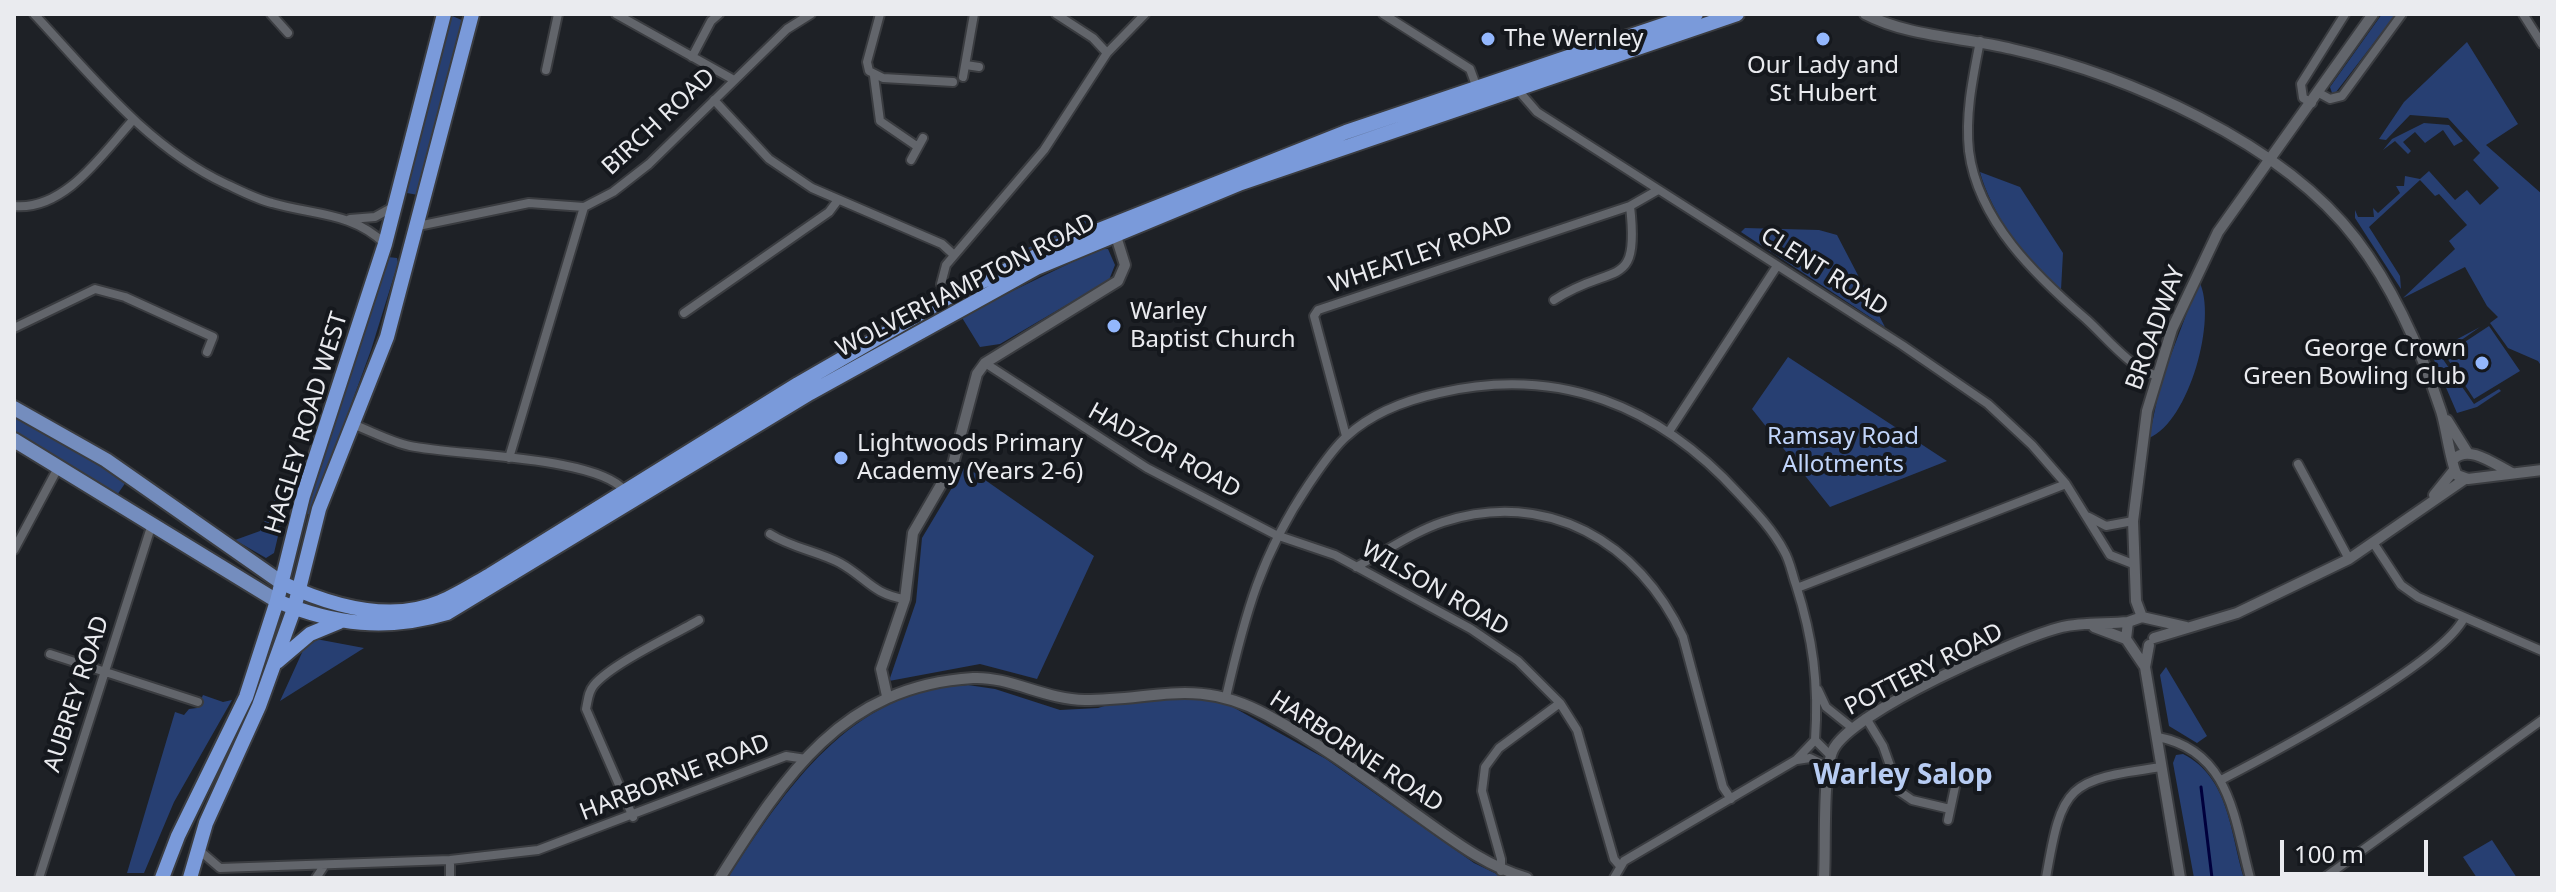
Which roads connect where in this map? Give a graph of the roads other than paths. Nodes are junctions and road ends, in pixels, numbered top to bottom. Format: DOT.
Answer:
graph roads {
  1 [pos="34,14"];
  2 [pos="271,14"];
  3 [pos="444,14"];
  4 [pos="558,14"];
  5 [pos="616,14"];
  6 [pos="719,14"];
  7 [pos="811,14"];
  8 [pos="880,14"];
  9 [pos="974,14"];
  10 [pos="1056,14"];
  11 [pos="1145,14"];
  12 [pos="1383,14"];
  13 [pos="1696,14"];
  14 [pos="1737,14"];
  15 [pos="1865,14"];
  16 [pos="2345,14"];
  17 [pos="2373,14"];
  18 [pos="2402,14"];
  19 [pos="2523,14"];
  20 [pos="469,15"];
  21 [pos="288,33"];
  22 [pos="1980,41"];
  23 [pos="2542,44"];
  24 [pos="1107,53"];
  25 [pos="692,57"];
  26 [pos="966,65"];
  27 [pos="979,67"];
  28 [pos="546,70"];
  29 [pos="874,76"];
  30 [pos="963,77"];
  31 [pos="734,80"];
  32 [pos="953,82"];
  33 [pos="1477,89"];
  34 [pos="1518,90"];
  35 [pos="2319,93"];
  36 [pos="714,100"];
  37 [pos="2312,103"];
  38 [pos="133,120"];
  39 [pos="923,138"];
  40 [pos="918,147"];
  41 [pos="911,160"];
  42 [pos="2269,161"];
  43 [pos="1658,190"];
  44 [pos="838,200"];
  45 [pos="14,206"];
  46 [pos="1630,206"];
  47 [pos="393,207"];
  48 [pos="584,207"];
  49 [pos="349,219"];
  50 [pos="420,219"];
  51 [pos="1113,228"];
  52 [pos="385,244"];
  53 [pos="412,246"];
  54 [pos="954,255"];
  55 [pos="1777,266"];
  56 [pos="1554,300"];
  57 [pos="951,304"];
  58 [pos="684,313"];
  59 [pos="14,328"];
  60 [pos="207,352"];
  61 [pos="985,363"];
  62 [pos="2157,376"];
  63 [pos="14,408"];
  64 [pos="2441,411"];
  65 [pos="351,424"];
  66 [pos="1670,430"];
  67 [pos="1346,436"];
  68 [pos="14,440"];
  69 [pos="2471,454"];
  70 [pos="509,458"];
  71 [pos="2298,464"];
  72 [pos="2454,465"];
  73 [pos="59,466"];
  74 [pos="2541,473"];
  75 [pos="2514,474"];
  76 [pos="2469,478"];
  77 [pos="2066,484"];
  78 [pos="144,486"];
  79 [pos="628,497"];
  80 [pos="2427,502"];
  81 [pos="132,510"];
  82 [pos="181,514"];
  83 [pos="2085,515"];
  84 [pos="2133,521"];
  85 [pos="152,523"];
  86 [pos="167,531"];
  87 [pos="770,534"];
  88 [pos="792,535"];
  89 [pos="1276,535"];
  90 [pos="786,544"];
  91 [pos="2374,544"];
  92 [pos="14,550"];
  93 [pos="1335,555"];
  94 [pos="2349,559"];
  95 [pos="2133,564"];
  96 [pos="1356,567"];
  97 [pos="282,583"];
  98 [pos="1797,588"];
  99 [pos="300,591"];
  100 [pos="905,599"];
  101 [pos="277,601"];
  102 [pos="294,609"];
  103 [pos="2464,618"];
  104 [pos="699,620"];
  105 [pos="2138,620"];
  106 [pos="340,622"];
  107 [pos="2093,626"];
  108 [pos="2194,628"];
  109 [pos="2151,642"];
  110 [pos="2130,643"];
  111 [pos="2542,651"];
  112 [pos="50,654"];
  113 [pos="274,664"];
  114 [pos="2145,667"];
  115 [pos="106,671"];
  116 [pos="1818,689"];
  117 [pos="887,696"];
  118 [pos="1226,697"];
  119 [pos="186,698"];
  120 [pos="198,702"];
  121 [pos="1560,703"];
  122 [pos="181,709"];
  123 [pos="1835,715"];
  124 [pos="1866,718"];
  125 [pos="2542,720"];
  126 [pos="1851,727"];
  127 [pos="1815,730"];
  128 [pos="2158,737"];
  129 [pos="1815,740"];
  130 [pos="806,759"];
  131 [pos="1796,760"];
  132 [pos="1830,761"];
  133 [pos="2162,767"];
  134 [pos="2221,780"];
  135 [pos="1955,787"];
  136 [pos="1731,799"];
  137 [pos="1950,809"];
  138 [pos="633,817"];
  139 [pos="1948,820"];
  140 [pos="199,850"];
  141 [pos="450,860"];
  142 [pos="324,866"];
  143 [pos="1620,866"];
  144 [pos="2339,867"];
  145 [pos="1501,871"];
  146 [pos="39,878"];
  147 [pos="162,878"];
  148 [pos="190,878"];
  149 [pos="316,878"];
  150 [pos="450,878"];
  151 [pos="720,878"];
  152 [pos="1527,878"];
  153 [pos="1614,878"];
  154 [pos="1824,878"];
  155 [pos="2046,878"];
  156 [pos="2180,878"];
  157 [pos="2250,878"];
  158 [pos="2324,878"];
  159 [pos="2345,878"];
  1 -- 38 [label="street"];
  2 -- 21 [label="street"];
  3 -- 47 [label="highway, HAGLEY ROAD WEST"];
  4 -- 28 [label="street"];
  5 -- 25 [label="street"];
  6 -- 25 [label="street"];
  7 -- 31 [label="street, BIRCH ROAD"];
  8 -- 29 [label="street"];
  9 -- 26 [label="street"];
  10 -- 24 [label="street"];
  11 -- 24 [label="street"];
  12 -- 33 [label="street"];
  13 -- 33 [label="highway, WOLVERHAMPTON ROAD"];
  14 -- 34 [label="highway, WOLVERHAMPTON ROAD"];
  15 -- 22 [label="street"];
  16 -- 37 [label="street"];
  17 -- 35 [label="street, BROADWAY"];
  18 -- 35 [label="street"];
  19 -- 23 [label="street"];
  20 -- 50 [label="highway, HAGLEY ROAD WEST"];
  22 -- 42 [label="street"];
  22 -- 62 [label="street"];
  24 -- 54 [label="street"];
  25 -- 31 [label="street"];
  26 -- 27 [label="street"];
  26 -- 30 [label="street"];
  29 -- 32 [label="street"];
  29 -- 40 [label="street"];
  31 -- 36 [label="street, BIRCH ROAD"];
  33 -- 34 [label="highway"];
  33 -- 51 [label="highway, WOLVERHAMPTON ROAD"];
  34 -- 43 [label="street, CLENT ROAD"];
  34 -- 51 [label="highway, WOLVERHAMPTON ROAD"];
  35 -- 37 [label="street, BROADWAY"];
  36 -- 44 [label="street"];
  36 -- 48 [label="street, BIRCH ROAD"];
  37 -- 42 [label="street, BROADWAY"];
  38 -- 45 [label="street"];
  38 -- 49 [label="street"];
  39 -- 40 [label="street"];
  40 -- 41 [label="street"];
  42 -- 62 [label="street, BROADWAY"];
  42 -- 64 [label="street"];
  43 -- 46 [label="street, WHEATLEY ROAD"];
  43 -- 55 [label="street, CLENT ROAD"];
  44 -- 54 [label="street"];
  44 -- 58 [label="street"];
  46 -- 56 [label="street"];
  46 -- 67 [label="street, WHEATLEY ROAD"];
  47 -- 49 [label="street"];
  47 -- 50 [label="highway"];
  47 -- 52 [label="highway, HAGLEY ROAD WEST"];
  48 -- 50 [label="street"];
  48 -- 70 [label="street"];
  49 -- 52 [label="street"];
  50 -- 53 [label="highway, HAGLEY ROAD WEST"];
  51 -- 57 [label="highway, WOLVERHAMPTON ROAD"];
  51 -- 61 [label="street"];
  52 -- 53 [label="highway"];
  52 -- 97 [label="highway, HAGLEY ROAD WEST"];
  53 -- 65 [label="highway, HAGLEY ROAD WEST"];
  54 -- 57 [label="street"];
  55 -- 66 [label="street"];
  55 -- 77 [label="street, CLENT ROAD"];
  57 -- 79 [label="highway, WOLVERHAMPTON ROAD"];
  59 -- 60 [label="street"];
  61 -- 89 [label="street, HADZOR ROAD"];
  61 -- 100 [label="street"];
  62 -- 84 [label="street, BROADWAY"];
  63 -- 78 [label="main road"];
  64 -- 69 [label="street"];
  64 -- 72 [label="street"];
  65 -- 70 [label="street"];
  65 -- 99 [label="highway, HAGLEY ROAD WEST"];
  66 -- 67 [label="street"];
  66 -- 98 [label="street"];
  67 -- 89 [label="street"];
  68 -- 73 [label="main road"];
  69 -- 72 [label="street"];
  69 -- 75 [label="street"];
  69 -- 76 [label="street"];
  70 -- 79 [label="street"];
  71 -- 94 [label="street"];
  72 -- 76 [label="street"];
  72 -- 80 [label="street, POTTERY ROAD"];
  73 -- 81 [label="main road"];
  73 -- 92 [label="street"];
  74 -- 75 [label="street"];
  75 -- 76 [label="street"];
  76 -- 80 [label="street, POTTERY ROAD"];
  77 -- 83 [label="street, CLENT ROAD"];
  77 -- 98 [label="street"];
  78 -- 81 [label="main road"];
  78 -- 82 [label="main road"];
  79 -- 99 [label="highway, WOLVERHAMPTON ROAD"];
  79 -- 106 [label="highway, WOLVERHAMPTON ROAD"];
  80 -- 91 [label="street, POTTERY ROAD"];
  81 -- 85 [label="main road"];
  82 -- 86 [label="main road"];
  82 -- 97 [label="main road"];
  83 -- 84 [label="street"];
  83 -- 95 [label="street, CLENT ROAD"];
  84 -- 95 [label="street, BROADWAY"];
  85 -- 86 [label="main road"];
  85 -- 115 [label="street, AUBREY ROAD"];
  86 -- 101 [label="main road"];
  87 -- 90 [label="street"];
  88 -- 90 [label="street"];
  89 -- 93 [label="street, HADZOR ROAD"];
  89 -- 118 [label="street"];
  90 -- 100 [label="street"];
  91 -- 94 [label="street, POTTERY ROAD"];
  91 -- 103 [label="street"];
  93 -- 96 [label="street, WILSON ROAD"];
  94 -- 108 [label="street, POTTERY ROAD"];
  95 -- 105 [label="street, BROADWAY"];
  96 -- 121 [label="street, WILSON ROAD"];
  96 -- 136 [label="street"];
  97 -- 99 [label="highway, WOLVERHAMPTON ROAD"];
  97 -- 101 [label="highway, HAGLEY ROAD WEST"];
  98 -- 116 [label="street"];
  99 -- 102 [label="highway, HAGLEY ROAD WEST"];
  100 -- 117 [label="street"];
  101 -- 102 [label="highway, WOLVERHAMPTON ROAD"];
  101 -- 147 [label="highway, HAGLEY ROAD WEST"];
  102 -- 106 [label="highway, WOLVERHAMPTON ROAD"];
  102 -- 113 [label="highway, HAGLEY ROAD WEST"];
  103 -- 111 [label="street"];
  103 -- 134 [label="street"];
  104 -- 138 [label="street"];
  105 -- 107 [label="street, POTTERY ROAD"];
  105 -- 108 [label="street, POTTERY ROAD"];
  105 -- 109 [label="street"];
  105 -- 110 [label="street, BROADWAY"];
  106 -- 113 [label="highway"];
  107 -- 110 [label="street, POTTERY ROAD"];
  107 -- 124 [label="street, POTTERY ROAD"];
  108 -- 109 [label="street, POTTERY ROAD"];
  109 -- 110 [label="street, POTTERY ROAD"];
  109 -- 114 [label="street"];
  110 -- 114 [label="street"];
  112 -- 115 [label="street"];
  113 -- 140 [label="highway, HAGLEY ROAD WEST"];
  114 -- 128 [label="street"];
  115 -- 119 [label="street"];
  115 -- 146 [label="street, AUBREY ROAD"];
  116 -- 123 [label="street"];
  116 -- 127 [label="street"];
  117 -- 118 [label="street, HARBORNE ROAD"];
  117 -- 130 [label="street, HARBORNE ROAD"];
  118 -- 145 [label="street, HARBORNE ROAD"];
  119 -- 120 [label="street"];
  119 -- 122 [label="street"];
  121 -- 143 [label="street, WILSON ROAD"];
  121 -- 145 [label="street"];
  123 -- 126 [label="street"];
  123 -- 127 [label="street"];
  124 -- 126 [label="street, POTTERY ROAD"];
  124 -- 137 [label="street"];
  125 -- 144 [label="street"];
  126 -- 132 [label="street, POTTERY ROAD"];
  127 -- 129 [label="street"];
  128 -- 133 [label="street"];
  128 -- 134 [label="street"];
  129 -- 131 [label="street"];
  129 -- 132 [label="street"];
  130 -- 138 [label="street, HARBORNE ROAD"];
  130 -- 151 [label="street"];
  131 -- 132 [label="street"];
  131 -- 136 [label="street"];
  132 -- 154 [label="street"];
  133 -- 155 [label="street"];
  133 -- 156 [label="street"];
  134 -- 157 [label="street"];
  135 -- 137 [label="street"];
  136 -- 143 [label="street"];
  137 -- 139 [label="street"];
  138 -- 141 [label="street, HARBORNE ROAD"];
  140 -- 142 [label="street, HARBORNE ROAD"];
  140 -- 148 [label="highway, HAGLEY ROAD WEST"];
  141 -- 142 [label="street, HARBORNE ROAD"];
  141 -- 150 [label="street"];
  142 -- 149 [label="street"];
  143 -- 153 [label="street"];
  144 -- 158 [label="street"];
  144 -- 159 [label="street"];
  145 -- 152 [label="street, HARBORNE ROAD"];
}
